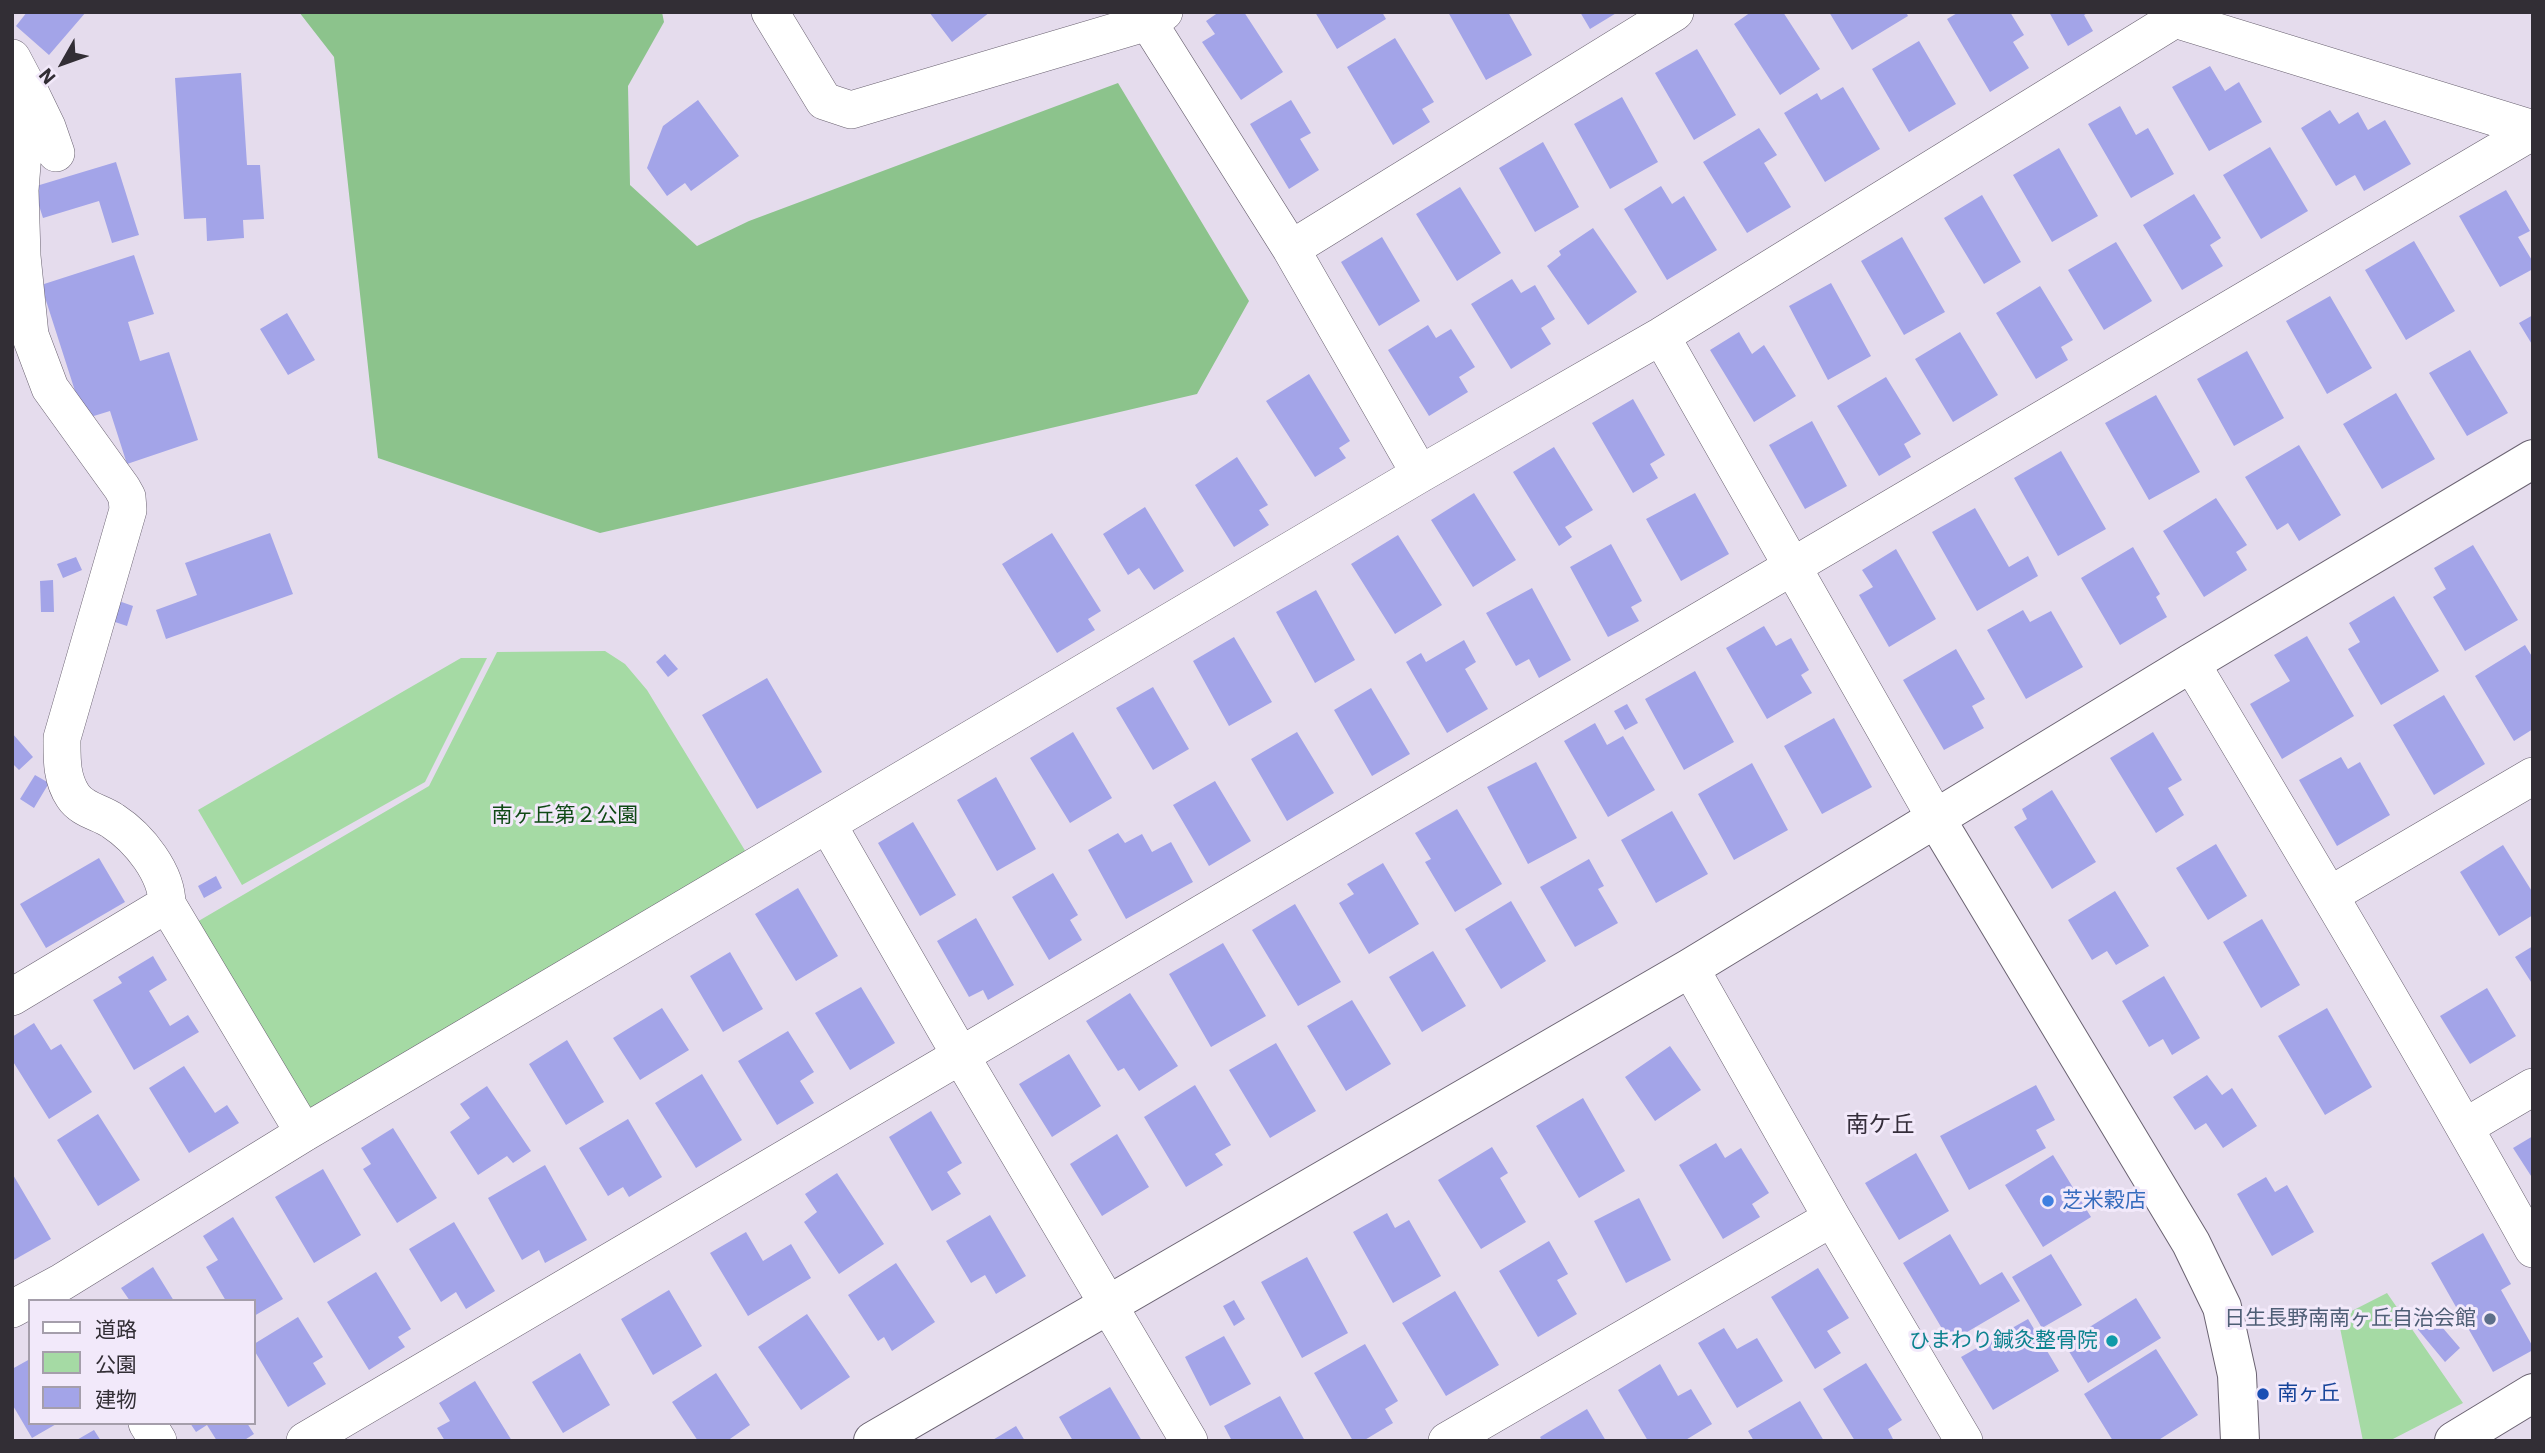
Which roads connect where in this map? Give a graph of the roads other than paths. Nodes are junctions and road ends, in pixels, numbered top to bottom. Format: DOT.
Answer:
graph roads {
  1 [pos="770,12"];
  2 [pos="1675,12"];
  3 [pos="2173,16"];
  4 [pos="1156,17"];
  5 [pos="12,58"];
  6 [pos="31,94"];
  7 [pos="2533,130"];
  8 [pos="56,153"];
  9 [pos="1291,249"];
  10 [pos="1661,335"];
  11 [pos="2533,459"];
  12 [pos="1420,474"];
  13 [pos="1793,565"];
  14 [pos="2191,663"];
  15 [pos="2533,776"];
  16 [pos="1937,819"];
  17 [pos="828,825"];
  18 [pos="2330,895"];
  19 [pos="167,904"];
  20 [pos="1690,968"];
  21 [pos="12,997"];
  22 [pos="962,1058"];
  23 [pos="2533,1087"];
  24 [pos="2465,1127"];
  25 [pos="304,1133"];
  26 [pos="1832,1218"];
  27 [pos="2533,1249"];
  28 [pos="68,1291"];
  29 [pos="43,1299"];
  30 [pos="1109,1303"];
  31 [pos="2533,1393"];
  32 [pos="148,1425"];
  33 [pos="158,1441"];
  34 [pos="305,1441"];
  35 [pos="873,1441"];
  36 [pos="1189,1441"];
  37 [pos="1447,1441"];
  38 [pos="1964,1441"];
  39 [pos="2240,1441"];
  40 [pos="2454,1441"];
  1 -- 4 [label="street"];
  2 -- 9 [label="street"];
  3 -- 7 [label="street"];
  3 -- 10 [label="street"];
  4 -- 9 [label="street"];
  5 -- 6 [label="street"];
  6 -- 8 [label="street"];
  6 -- 19 [label="street"];
  7 -- 13 [label="street"];
  9 -- 12 [label="street"];
  10 -- 12 [label="street"];
  10 -- 13 [label="street"];
  11 -- 14 [label="street"];
  12 -- 17 [label="street"];
  13 -- 16 [label="street"];
  13 -- 22 [label="street"];
  14 -- 16 [label="street"];
  14 -- 18 [label="street"];
  15 -- 18 [label="street"];
  16 -- 20 [label="street"];
  16 -- 39 [label="street"];
  17 -- 22 [label="street"];
  17 -- 25 [label="street"];
  18 -- 24 [label="street"];
  19 -- 21 [label="street"];
  19 -- 25 [label="street"];
  20 -- 26 [label="street"];
  20 -- 30 [label="street"];
  22 -- 30 [label="street"];
  22 -- 34 [label="street"];
  23 -- 24 [label="street"];
  24 -- 27 [label="street"];
  25 -- 28 [label="street"];
  26 -- 37 [label="street"];
  26 -- 38 [label="street"];
  28 -- 29 [label="street"];
  30 -- 35 [label="street"];
  30 -- 36 [label="street"];
  31 -- 40 [label="street"];
  32 -- 33 [label="street"];
}
